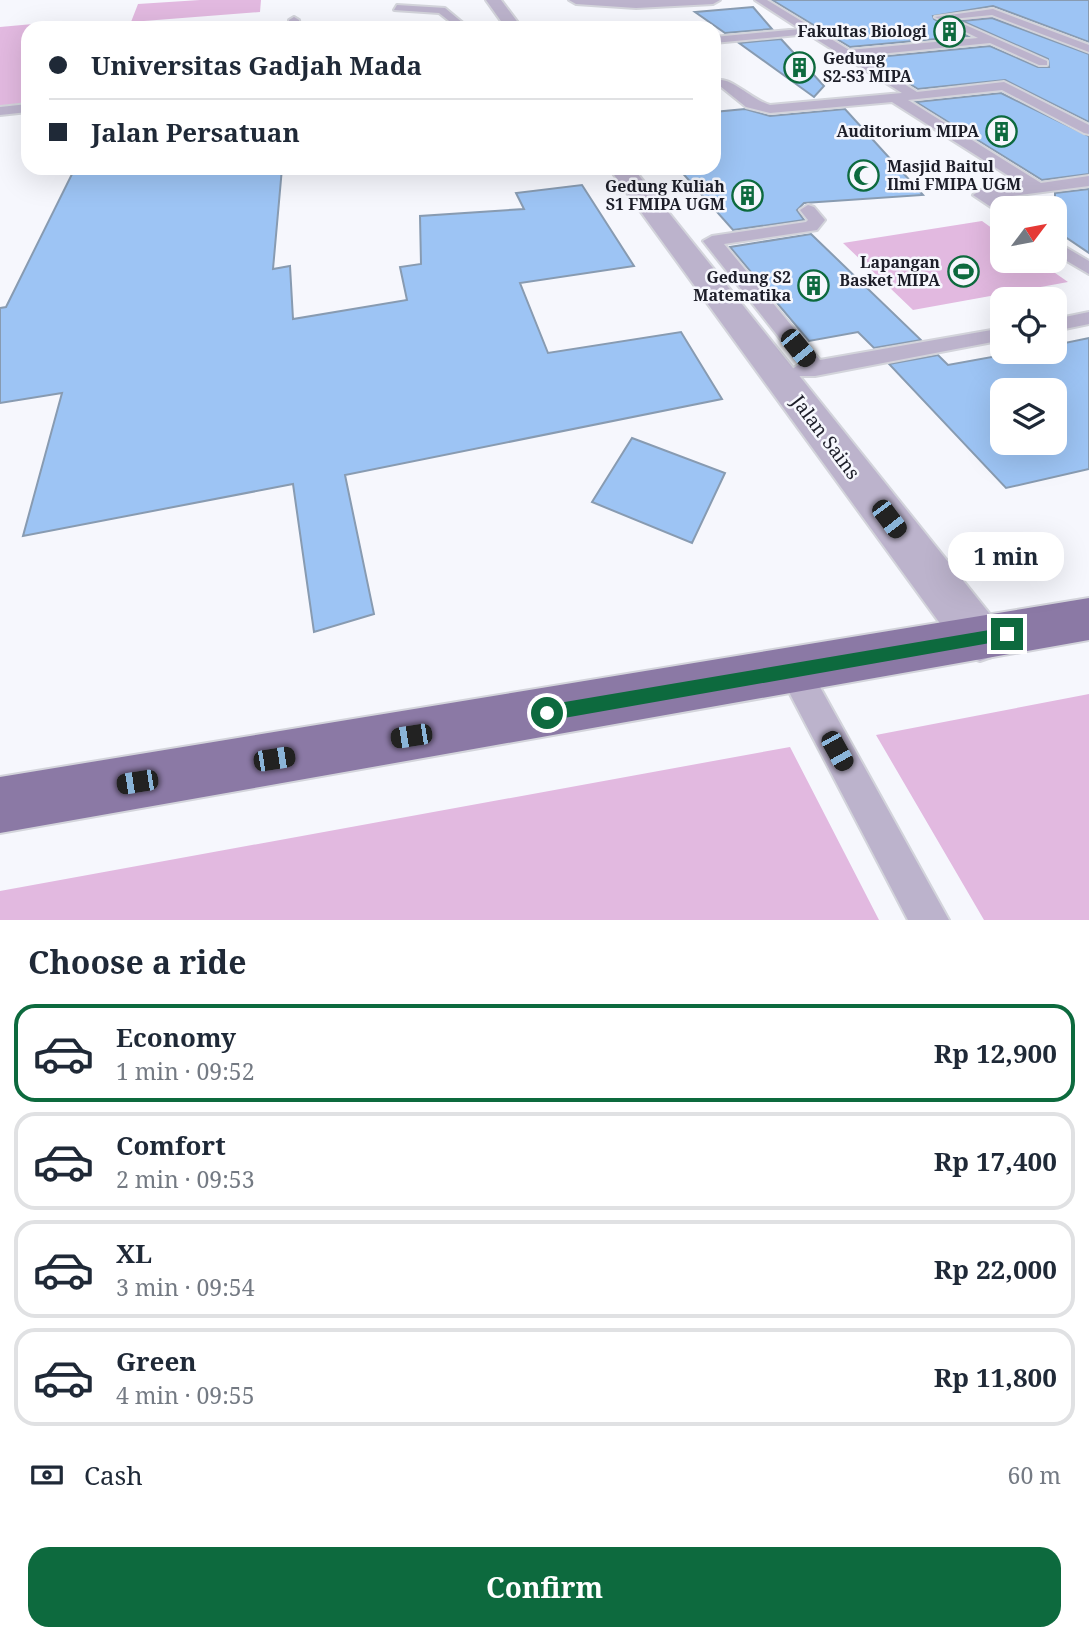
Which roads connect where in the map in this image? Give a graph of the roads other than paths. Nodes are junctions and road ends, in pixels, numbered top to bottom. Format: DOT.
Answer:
graph roads {
  1 [pos="415,0"];
  2 [pos="493,0"];
  3 [pos="576,0"];
  4 [pos="713,0"];
  5 [pos="760,0"];
  6 [pos="396,7"];
  7 [pos="455,21"];
  8 [pos="509,21"];
  9 [pos="811,31"];
  10 [pos="721,39"];
  11 [pos="991,40"];
  12 [pos="1089,48"];
  13 [pos="848,54"];
  14 [pos="1043,63"];
  15 [pos="980,75"];
  16 [pos="962,77"];
  17 [pos="724,83"];
  18 [pos="1004,83"];
  19 [pos="976,89"];
  20 [pos="915,96"];
  21 [pos="895,98"];
  22 [pos="21,109"];
  23 [pos="0,111"];
  24 [pos="1089,130"];
  25 [pos="626,175"];
  26 [pos="1089,181"];
  27 [pos="1039,188"];
  28 [pos="990,201"];
  29 [pos="808,210"];
  30 [pos="1068,255"];
  31 [pos="1089,269"];
  32 [pos="1089,318"];
  33 [pos="1067,323"];
  34 [pos="990,336"];
  35 [pos="815,369"];
  36 [pos="779,375"];
  37 [pos="1089,620"];
  38 [pos="980,639"];
  39 [pos="794,671"];
  40 [pos="0,805"];
  41 [pos="929,920"];
  1 -- 6 [label="lane"];
  2 -- 8 [label="street"];
  3 -- 4 [label="street"];
  5 -- 9 [label="lane"];
  6 -- 7 [label="lane"];
  9 -- 10 [label="lane"];
  9 -- 13 [label="lane"];
  11 -- 12 [label="lane"];
  11 -- 13 [label="lane"];
  11 -- 14 [label="lane"];
  13 -- 20 [label="lane"];
  15 -- 18 [label="lane"];
  16 -- 19 [label="lane"];
  17 -- 21 [label="lane"];
  18 -- 19 [label="lane"];
  18 -- 24 [label="lane"];
  19 -- 20 [label="lane"];
  20 -- 21 [label="lane"];
  21 -- 27 [label="lane"];
  22 -- 23 [label="lane"];
  25 -- 36 [label="street, Jalan Sains"];
  26 -- 27 [label="lane"];
  27 -- 28 [label="lane"];
  29 -- 35 [label="lane"];
  30 -- 31 [label="lane"];
  32 -- 33 [label="lane"];
  34 -- 35 [label="lane"];
  35 -- 36 [label="lane"];
  36 -- 38 [label="street, Jalan Sains"];
  37 -- 38 [label="main road"];
  38 -- 39 [label="main road"];
  39 -- 40 [label="main road"];
  39 -- 41 [label="lane"];
}
